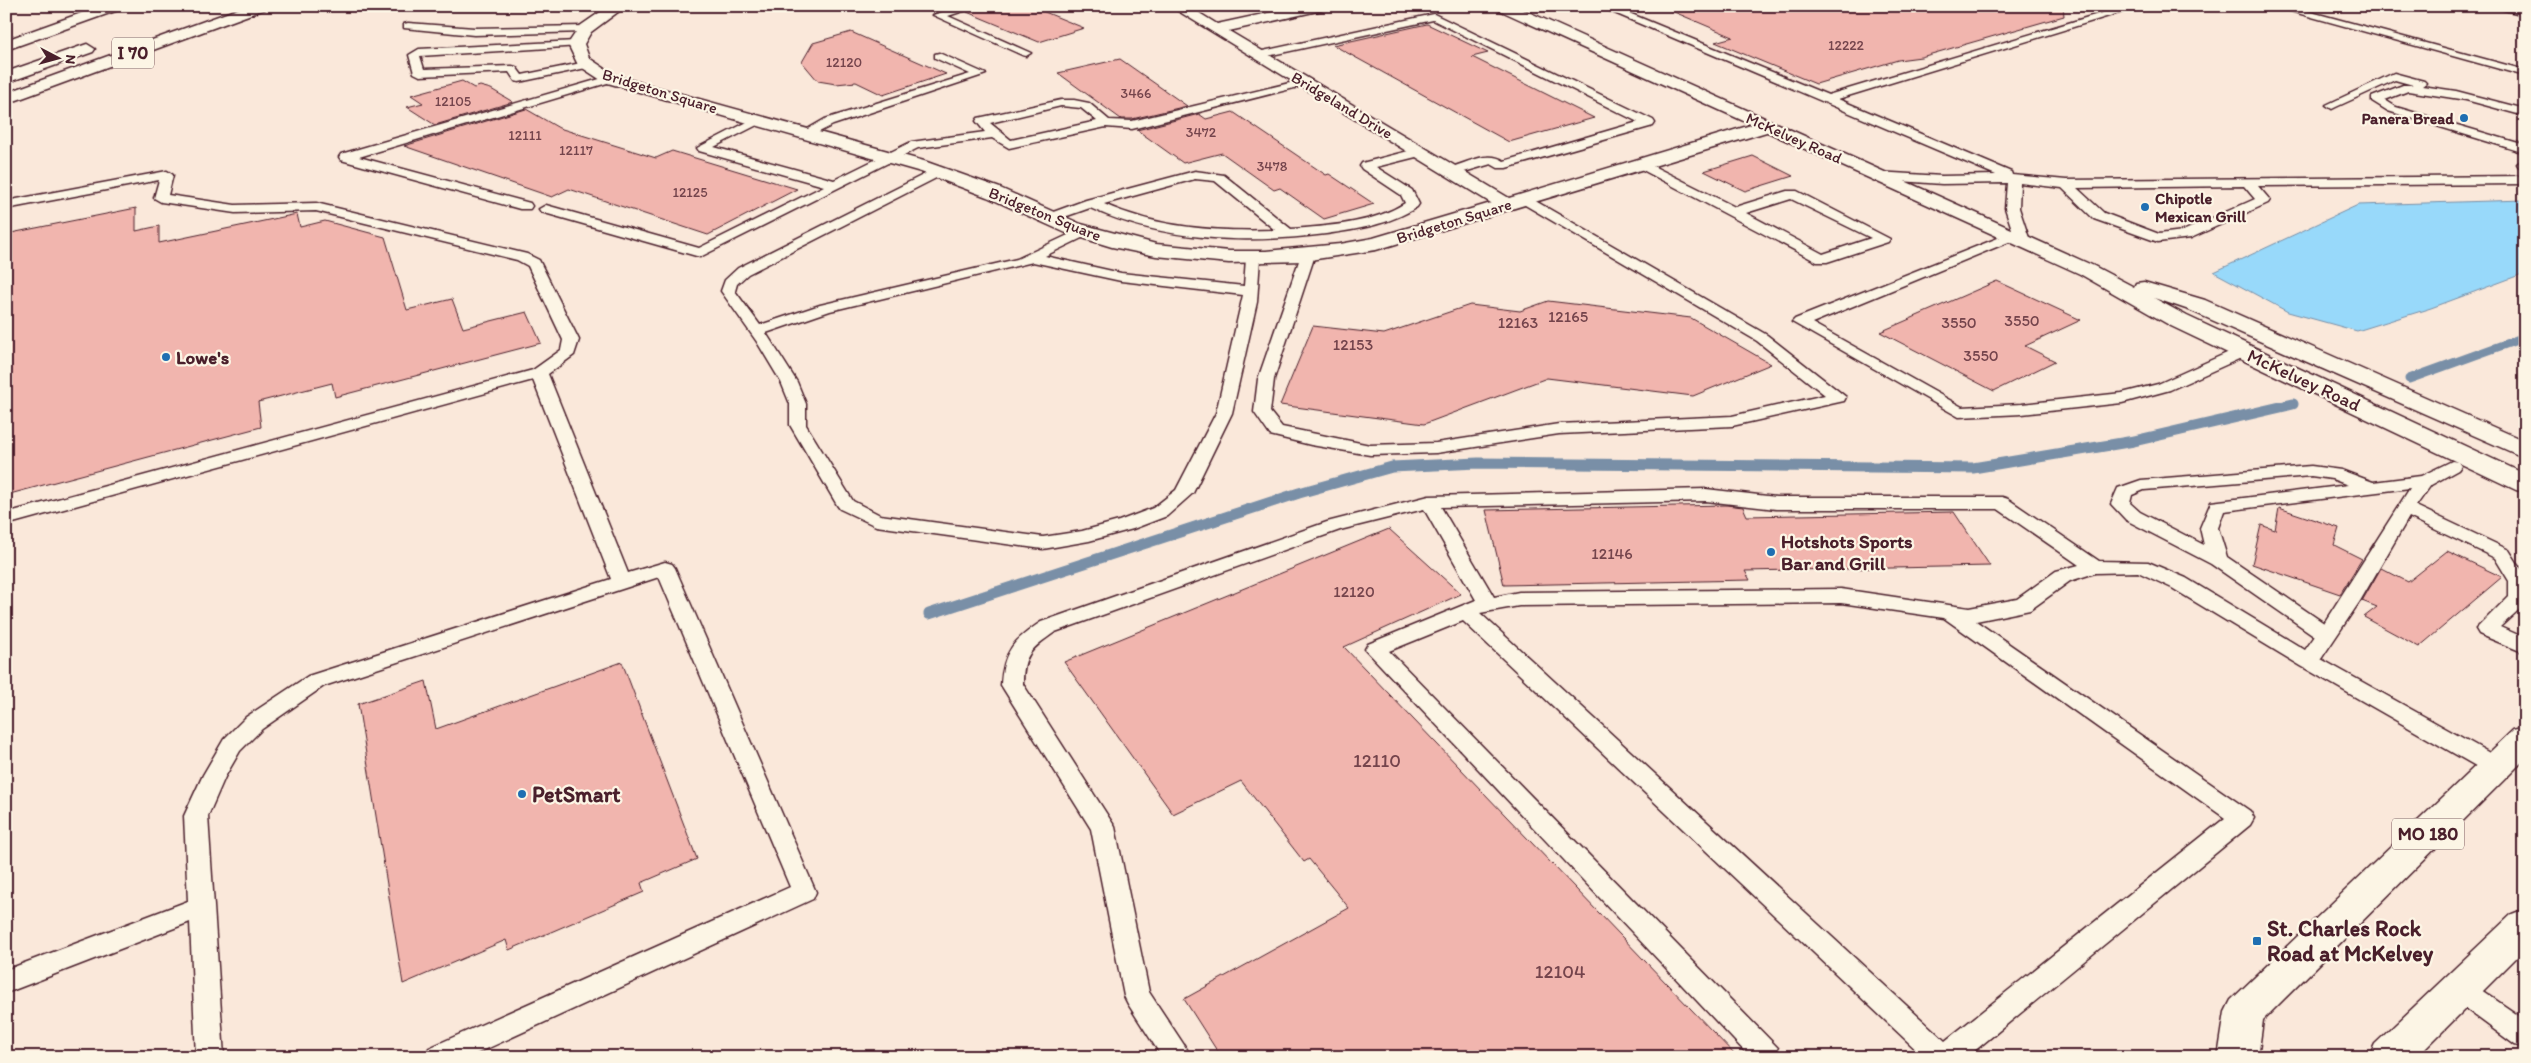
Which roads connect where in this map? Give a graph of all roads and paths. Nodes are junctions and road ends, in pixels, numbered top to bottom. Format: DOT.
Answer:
graph roads {
  1 [pos="116,6"];
  2 [pos="260,6"];
  3 [pos="619,6"];
  4 [pos="974,6"];
  5 [pos="1176,6"];
  6 [pos="1322,6"];
  7 [pos="1502,6"];
  8 [pos="1514,6"];
  9 [pos="1603,6"];
  10 [pos="2137,6"];
  11 [pos="2278,6"];
  12 [pos="2500,6"];
  13 [pos="2525,12"];
  14 [pos="1540,23"];
  15 [pos="408,26"];
  16 [pos="1215,29"];
  17 [pos="580,37"];
  18 [pos="98,45"];
  19 [pos="6,46"];
  20 [pos="1026,53"];
  21 [pos="1258,55"];
  22 [pos="939,56"];
  23 [pos="586,66"];
  24 [pos="2525,73"];
  25 [pos="6,78"];
  26 [pos="610,79"];
  27 [pos="1306,82"];
  28 [pos="2467,97"];
  29 [pos="6,99"];
  30 [pos="1827,99"];
  31 [pos="2332,106"];
  32 [pos="2525,114"];
  33 [pos="759,121"];
  34 [pos="1106,123"];
  35 [pos="1767,126"];
  36 [pos="806,134"];
  37 [pos="994,134"];
  38 [pos="2525,149"];
  39 [pos="1420,152"];
  40 [pos="890,157"];
  41 [pos="1642,164"];
  42 [pos="1454,171"];
  43 [pos="937,172"];
  44 [pos="1878,176"];
  45 [pos="2014,179"];
  46 [pos="2525,180"];
  47 [pos="2248,183"];
  48 [pos="2066,184"];
  49 [pos="836,185"];
  50 [pos="1525,199"];
  51 [pos="1091,203"];
  52 [pos="1506,204"];
  53 [pos="6,205"];
  54 [pos="525,206"];
  55 [pos="546,209"];
  56 [pos="1734,212"];
  57 [pos="1050,218"];
  58 [pos="1083,232"];
  59 [pos="1288,234"];
  60 [pos="2017,238"];
  61 [pos="1308,255"];
  62 [pos="1033,258"];
  63 [pos="1253,258"];
  64 [pos="2086,270"];
  65 [pos="1251,291"];
  66 [pos="757,331"];
  67 [pos="2244,351"];
  68 [pos="539,373"];
  69 [pos="2525,450"];
  70 [pos="2452,466"];
  71 [pos="2425,482"];
  72 [pos="2525,484"];
  73 [pos="2372,488"];
  74 [pos="1429,502"];
  75 [pos="2406,508"];
  76 [pos="6,519"];
  77 [pos="2218,560"];
  78 [pos="2095,567"];
  79 [pos="622,582"];
  80 [pos="1489,605"];
  81 [pos="1466,612"];
  82 [pos="1950,612"];
  83 [pos="2326,634"];
  84 [pos="2525,646"];
  85 [pos="2308,661"];
  86 [pos="2525,739"];
  87 [pos="2496,767"];
  88 [pos="201,907"];
  89 [pos="2525,925"];
  90 [pos="6,982"];
  91 [pos="2459,989"];
  92 [pos="2525,1036"];
  93 [pos="210,1057"];
  94 [pos="439,1057"];
  95 [pos="1178,1057"];
  96 [pos="1768,1057"];
  97 [pos="1945,1057"];
  98 [pos="2238,1057"];
  99 [pos="2389,1057"];
  1 -- 19 [label="main road"];
  2 -- 29 [label="main road, I 70"];
  3 -- 17 [label="main road"];
  4 -- 20 [label="lane"];
  5 -- 16 [label="main road, Bridgeland Drive"];
  6 -- 16 [label="main road"];
  7 -- 14 [label="main road, McKelvey Road"];
  8 -- 14 [label="main road"];
  9 -- 30 [label="lane"];
  10 -- 30 [label="lane"];
  11 -- 24 [label="lane"];
  12 -- 13 [label="lane"];
  14 -- 35 [label="main road, McKelvey Road"];
  15 -- 17 [label="lane"];
  16 -- 21 [label="main road, Bridgeland Drive"];
  17 -- 23 [label="main road, Bridgeton Square"];
  17 -- 23 [label="lane"];
  18 -- 25 [label="main road, I 70"];
  21 -- 27 [label="main road, Bridgeland Drive"];
  21 -- 42 [label="lane"];
  22 -- 36 [label="lane"];
  23 -- 26 [label="main road, Bridgeton Square"];
  26 -- 33 [label="main road, Bridgeton Square"];
  26 -- 54 [label="lane"];
  27 -- 34 [label="lane"];
  27 -- 39 [label="main road, Bridgeland Drive"];
  28 -- 31 [label="lane"];
  28 -- 32 [label="lane"];
  28 -- 38 [label="lane"];
  30 -- 45 [label="lane"];
  33 -- 36 [label="main road, Bridgeton Square"];
  33 -- 49 [label="lane"];
  34 -- 37 [label="lane"];
  34 -- 37 [label="lane"];
  35 -- 41 [label="main road, Bridgeton Square"];
  35 -- 44 [label="main road, McKelvey Road"];
  36 -- 40 [label="main road, Bridgeton Square"];
  37 -- 40 [label="lane"];
  39 -- 42 [label="main road, Bridgeland Drive"];
  39 -- 59 [label="lane"];
  40 -- 43 [label="main road, Bridgeton Square"];
  40 -- 49 [label="lane"];
  41 -- 50 [label="main road, Bridgeton Square"];
  41 -- 56 [label="lane"];
  42 -- 52 [label="main road, Bridgeland Drive"];
  43 -- 57 [label="main road, Bridgeton Square"];
  43 -- 66 [label="lane"];
  44 -- 45 [label="lane"];
  44 -- 60 [label="main road, McKelvey Road"];
  45 -- 48 [label="lane"];
  45 -- 60 [label="lane"];
  46 -- 47 [label="lane"];
  47 -- 48 [label="lane"];
  47 -- 48 [label="lane"];
  49 -- 55 [label="lane"];
  50 -- 52 [label="main road, Bridgeton Square"];
  50 -- 61 [label="lane"];
  51 -- 57 [label="lane"];
  51 -- 59 [label="lane"];
  51 -- 59 [label="lane"];
  52 -- 61 [label="main road, Bridgeton Square"];
  53 -- 68 [label="lane"];
  56 -- 56 [label="lane"];
  57 -- 58 [label="main road, Bridgeton Square"];
  58 -- 62 [label="lane"];
  58 -- 63 [label="main road, Bridgeton Square"];
  60 -- 64 [label="main road, McKelvey Road"];
  60 -- 67 [label="lane"];
  61 -- 63 [label="main road, Bridgeton Square"];
  62 -- 65 [label="lane"];
  62 -- 66 [label="lane"];
  63 -- 65 [label="lane"];
  64 -- 67 [label="main road, McKelvey Road"];
  64 -- 69 [label="main road, McKelvey Road"];
  65 -- 66 [label="lane"];
  67 -- 72 [label="main road, McKelvey Road"];
  68 -- 76 [label="lane"];
  68 -- 79 [label="lane"];
  70 -- 71 [label="lane"];
  71 -- 73 [label="lane"];
  71 -- 75 [label="lane"];
  73 -- 77 [label="lane"];
  73 -- 77 [label="lane"];
  74 -- 78 [label="lane"];
  74 -- 80 [label="lane"];
  74 -- 95 [label="lane"];
  75 -- 83 [label="lane"];
  75 -- 84 [label="lane"];
  77 -- 83 [label="lane"];
  78 -- 82 [label="lane"];
  78 -- 85 [label="lane"];
  79 -- 88 [label="lane"];
  79 -- 94 [label="lane"];
  80 -- 81 [label="lane"];
  80 -- 82 [label="lane"];
  81 -- 96 [label="lane"];
  81 -- 97 [label="lane"];
  82 -- 97 [label="lane"];
  83 -- 85 [label="lane"];
  85 -- 87 [label="lane"];
  86 -- 87 [label="main road, MO 180"];
  87 -- 98 [label="main road, MO 180"];
  88 -- 90 [label="lane"];
  88 -- 93 [label="lane"];
  89 -- 91 [label="main road"];
  91 -- 92 [label="lane"];
  91 -- 99 [label="main road"];
}
